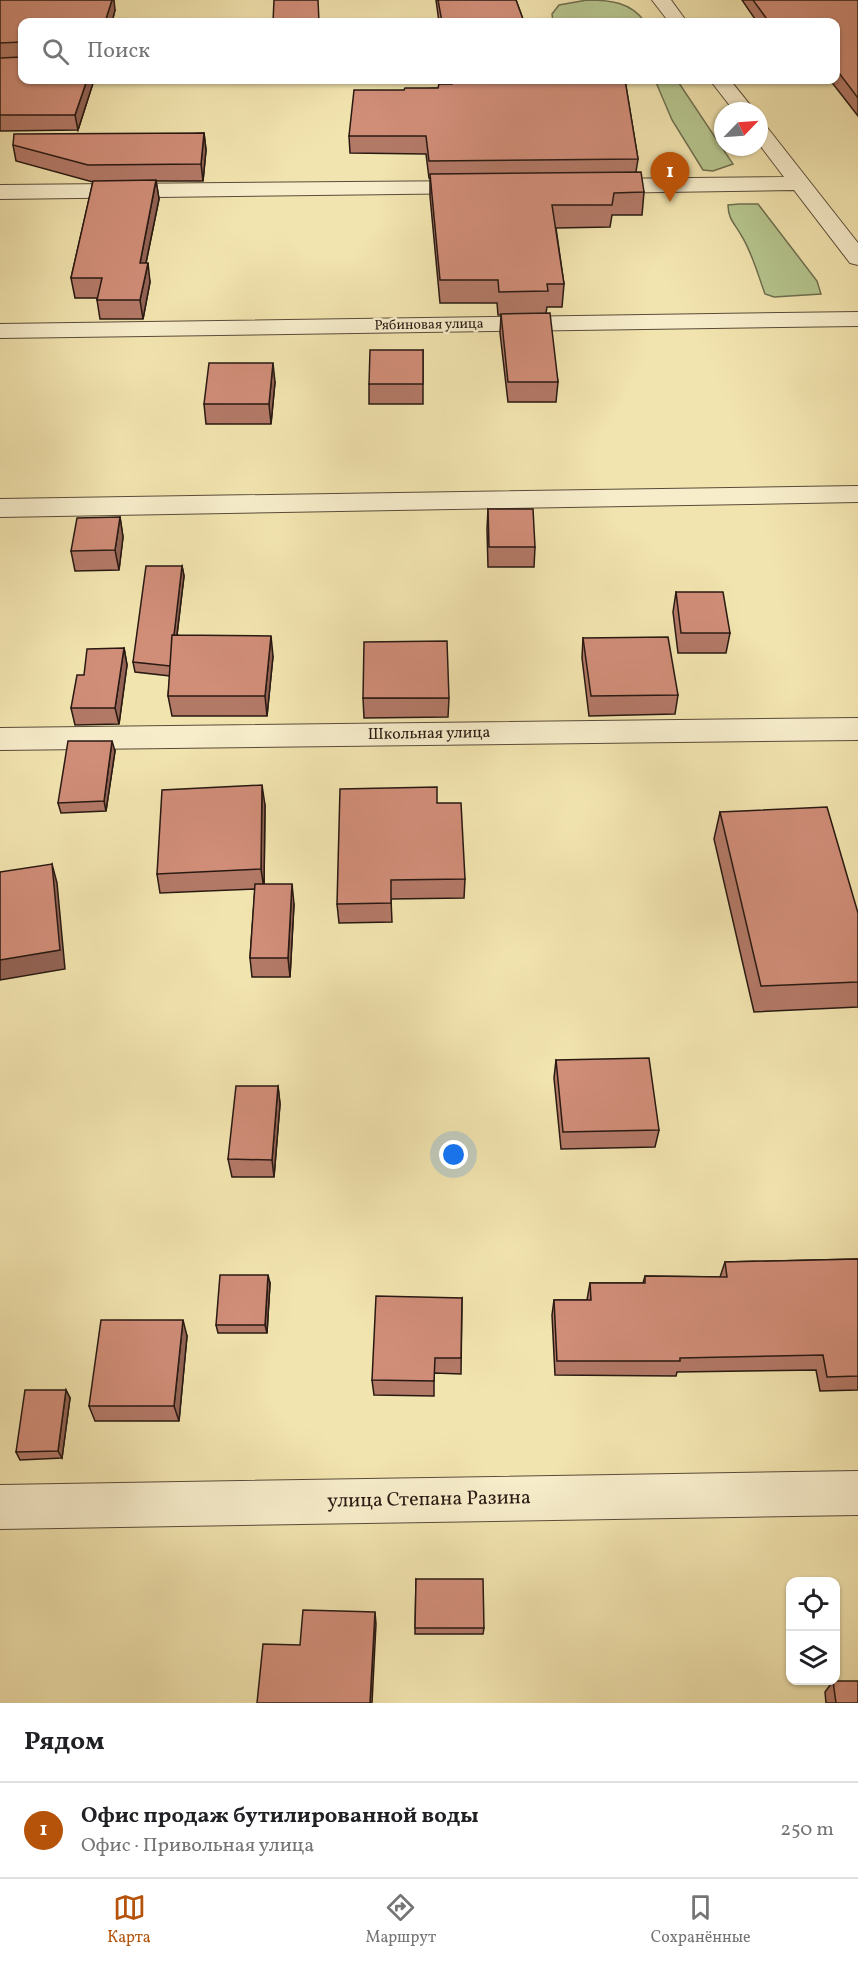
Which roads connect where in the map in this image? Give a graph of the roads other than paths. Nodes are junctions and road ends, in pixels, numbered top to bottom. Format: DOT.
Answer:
graph roads {
  1 [pos="661,0"];
  2 [pos="675,18"];
  3 [pos="723,84"];
  4 [pos="737,102"];
  5 [pos="768,142"];
  6 [pos="800,183"];
  7 [pos="574,187"];
  8 [pos="495,188"];
  9 [pos="0,192"];
  10 [pos="858,258"];
  11 [pos="858,319"];
  12 [pos="0,331"];
  13 [pos="858,494"];
  14 [pos="0,508"];
  15 [pos="858,729"];
  16 [pos="0,739"];
  17 [pos="858,1493"];
  18 [pos="0,1507"];
  1 -- 2 [label="street"];
  3 -- 4 [label="street"];
  5 -- 6 [label="street"];
  6 -- 7 [label="street"];
  6 -- 10 [label="street"];
  8 -- 9 [label="street"];
  11 -- 12 [label="street, Рябиновая улица"];
  13 -- 14 [label="street"];
  15 -- 16 [label="street, Школьная улица"];
  17 -- 18 [label="street, улица Степана Разина"];
}
